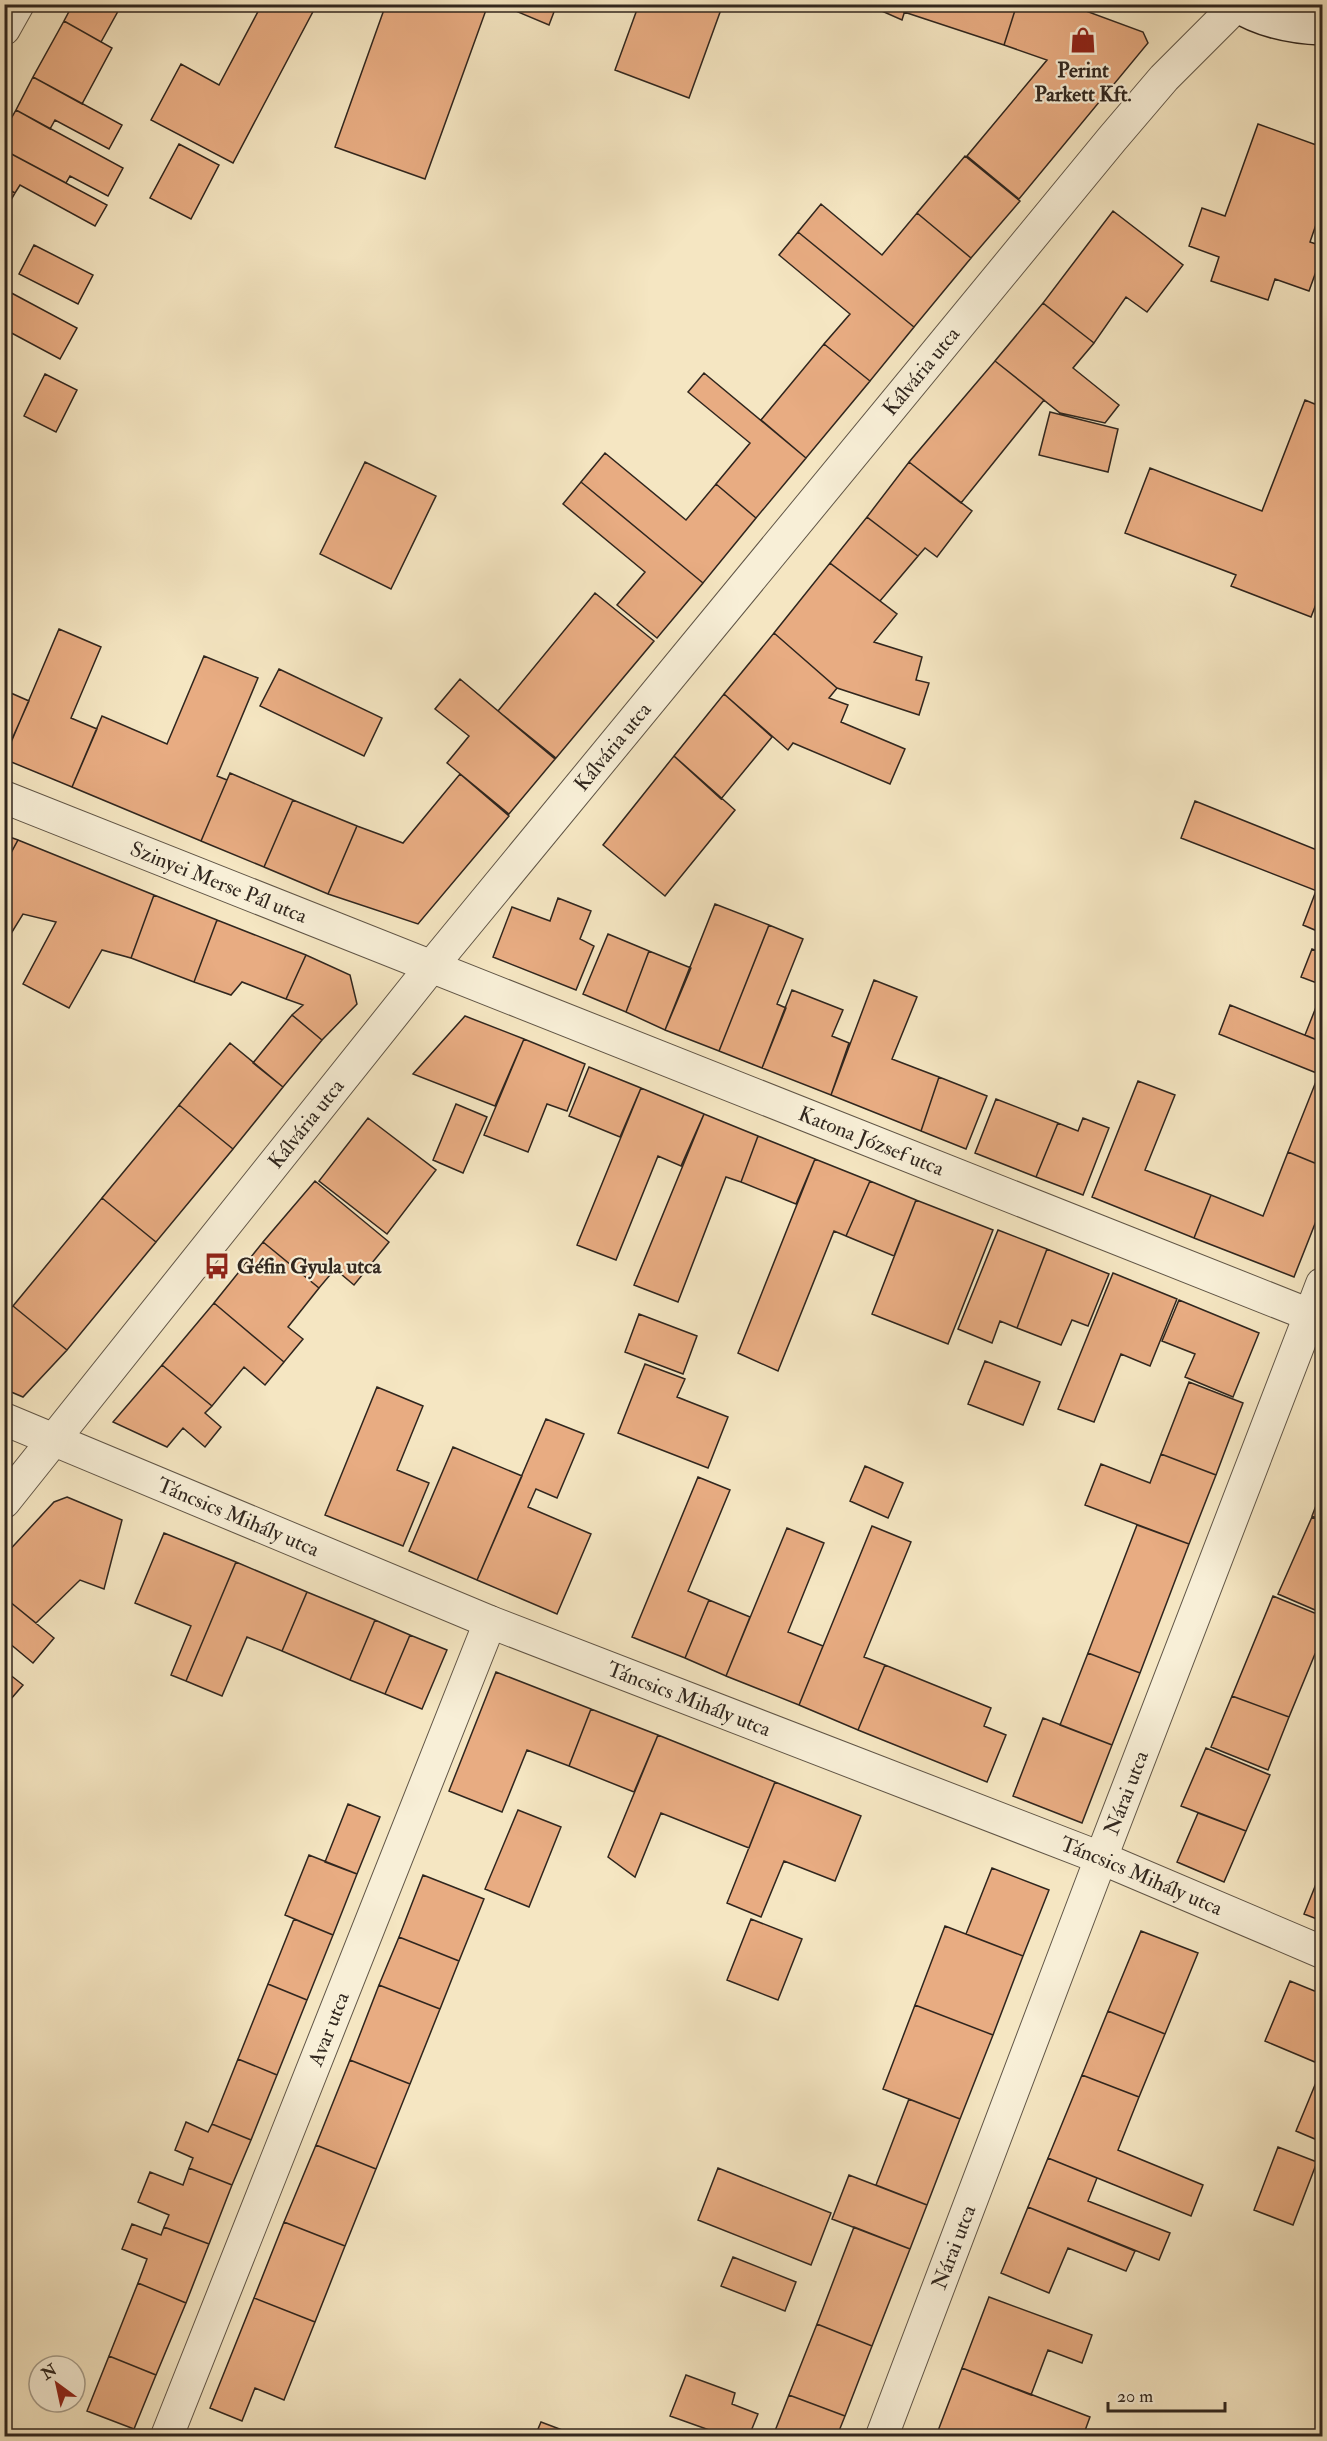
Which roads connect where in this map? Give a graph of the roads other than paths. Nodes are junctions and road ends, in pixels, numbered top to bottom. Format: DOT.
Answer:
graph roads {
  1 [pos="18,4"];
  2 [pos="1236,5"];
  3 [pos="1323,28"];
  4 [pos="4,29"];
  5 [pos="4,797"];
  6 [pos="431,967"];
  7 [pos="1323,1284"];
  8 [pos="1310,1315"];
  9 [pos="4,1419"];
  10 [pos="57,1439"];
  11 [pos="4,1502"];
  12 [pos="490,1622"];
  13 [pos="1101,1858"];
  14 [pos="1323,1952"];
  15 [pos="167,2436"];
  16 [pos="882,2436"];
  1 -- 4 [label="street"];
  2 -- 3 [label="street"];
  2 -- 6 [label="street, Kálvária utca"];
  5 -- 6 [label="street, Szinyei Merse Pál utca"];
  6 -- 8 [label="street, Katona József utca"];
  6 -- 10 [label="street, Kálvária utca"];
  7 -- 8 [label="street, Nárai utca"];
  8 -- 13 [label="street, Nárai utca"];
  9 -- 10 [label="street"];
  10 -- 11 [label="street, Kálvária utca"];
  10 -- 12 [label="street, Táncsics Mihály utca"];
  12 -- 13 [label="street, Táncsics Mihály utca"];
  12 -- 15 [label="street, Avar utca"];
  13 -- 14 [label="street, Táncsics Mihály utca"];
  13 -- 16 [label="street, Nárai utca"];
}
